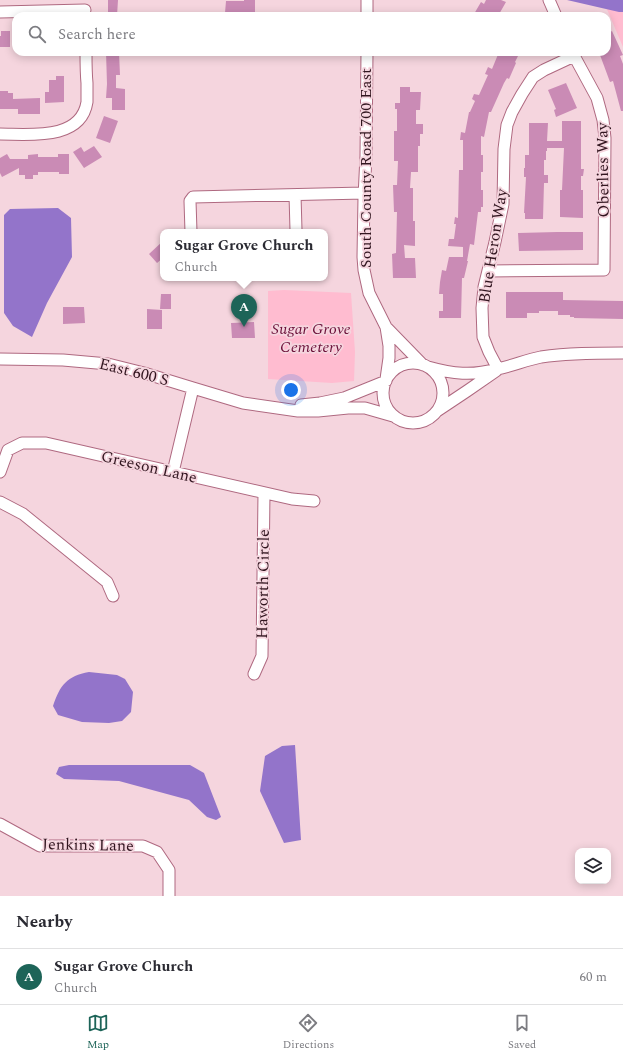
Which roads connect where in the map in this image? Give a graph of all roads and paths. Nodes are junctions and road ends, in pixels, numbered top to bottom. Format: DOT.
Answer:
graph roads {
  1 [pos="367,0"];
  2 [pos="549,0"];
  3 [pos="85,9"];
  4 [pos="0,12"];
  5 [pos="367,12"];
  6 [pos="554,12"];
  7 [pos="86,56"];
  8 [pos="367,56"];
  9 [pos="569,56"];
  10 [pos="574,56"];
  11 [pos="0,134"];
  12 [pos="364,193"];
  13 [pos="295,195"];
  14 [pos="191,229"];
  15 [pos="296,229"];
  16 [pos="488,271"];
  17 [pos="386,327"];
  18 [pos="623,352"];
  19 [pos="0,359"];
  20 [pos="426,366"];
  21 [pos="498,369"];
  22 [pos="386,380"];
  23 [pos="193,388"];
  24 [pos="264,406"];
  25 [pos="437,411"];
  26 [pos="393,416"];
  27 [pos="0,472"];
  28 [pos="173,472"];
  29 [pos="264,493"];
  30 [pos="314,501"];
  31 [pos="0,502"];
  32 [pos="113,596"];
  33 [pos="254,674"];
  34 [pos="0,824"];
  35 [pos="169,896"];
  1 -- 5 [label="street"];
  2 -- 6 [label="street"];
  3 -- 4 [label="street"];
  7 -- 11 [label="street"];
  8 -- 12 [label="street, South County Road 700 East"];
  9 -- 16 [label="street, Blue Heron Way"];
  10 -- 16 [label="street, Oberlies Way"];
  12 -- 13 [label="street"];
  12 -- 17 [label="street, South County Road 700 East"];
  13 -- 14 [label="street"];
  13 -- 15 [label="street"];
  16 -- 21 [label="street, Blue Heron Way"];
  17 -- 20 [label="street, South County Road 700 East"];
  17 -- 22 [label="street, South County Road 700 East"];
  18 -- 21 [label="street"];
  19 -- 23 [label="street, East 600 S"];
  20 -- 21 [label="street"];
  20 -- 22 [label="street"];
  20 -- 25 [label="street"];
  21 -- 25 [label="street"];
  22 -- 24 [label="street"];
  22 -- 26 [label="street"];
  23 -- 24 [label="street, East 600 S"];
  23 -- 28 [label="street"];
  24 -- 26 [label="street"];
  25 -- 26 [label="street"];
  27 -- 28 [label="street, Greeson Lane"];
  28 -- 29 [label="street, Greeson Lane"];
  29 -- 30 [label="street, Greeson Lane"];
  29 -- 33 [label="street, Haworth Circle"];
  31 -- 32 [label="street"];
  34 -- 35 [label="street, Jenkins Lane"];
}
